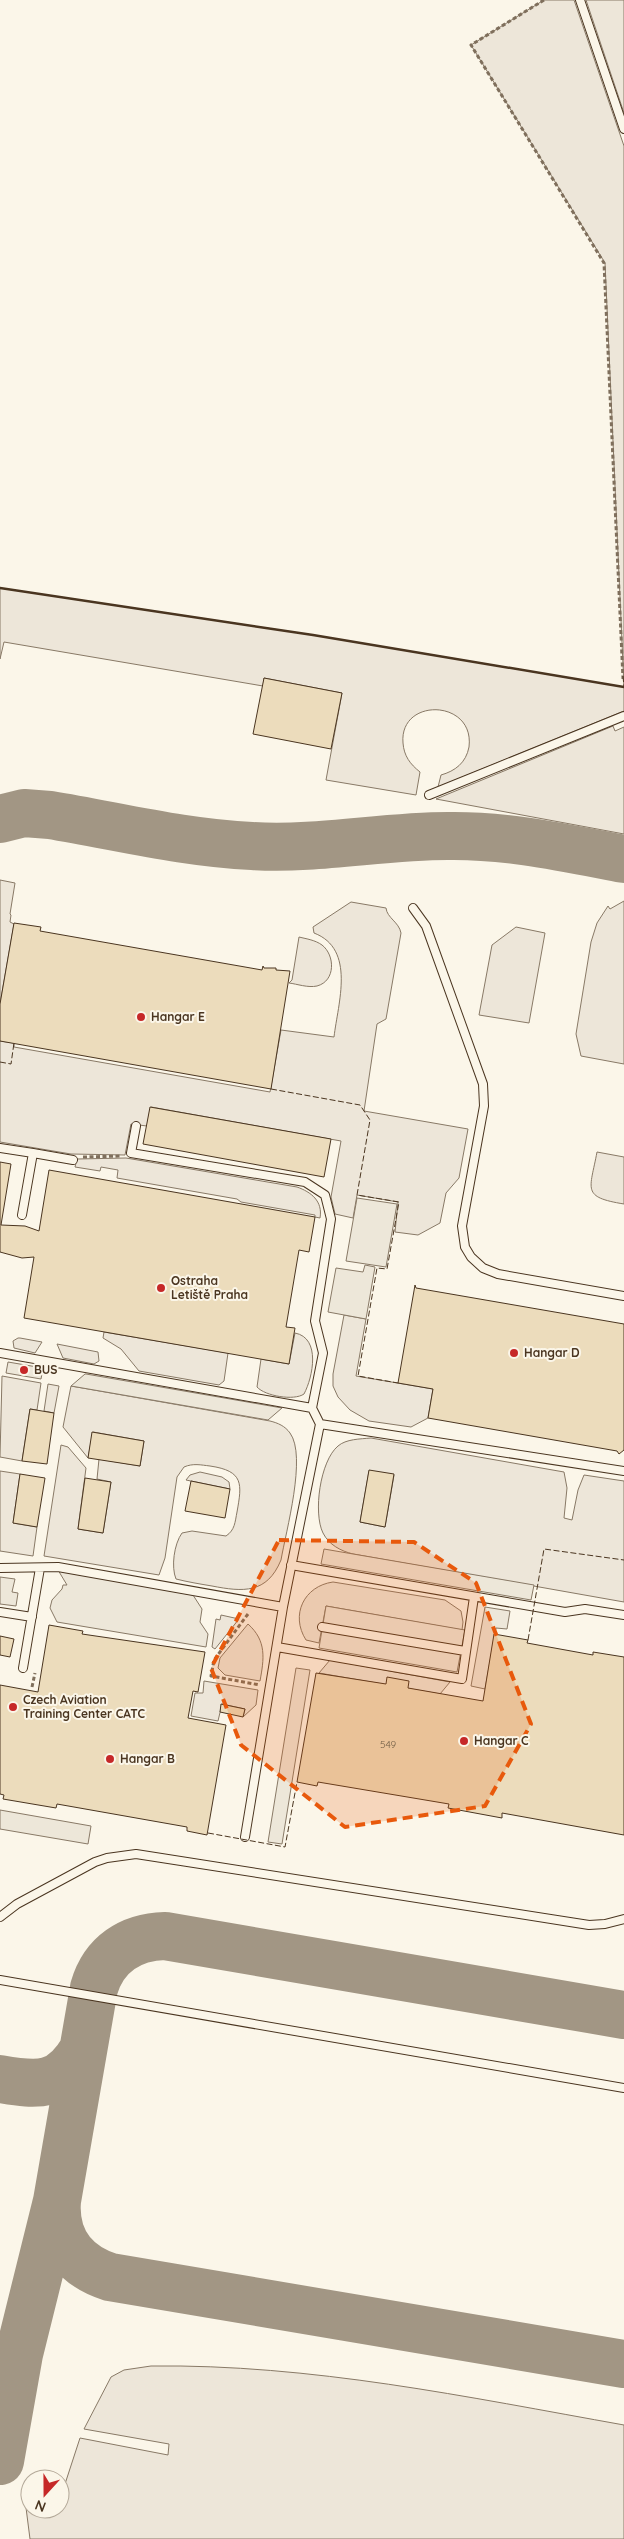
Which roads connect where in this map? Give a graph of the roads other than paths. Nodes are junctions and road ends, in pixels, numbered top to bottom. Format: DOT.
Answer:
graph roads {
  1 [pos="580,0"];
  2 [pos="624,129"];
  3 [pos="624,716"];
  4 [pos="429,795"];
  5 [pos="413,908"];
  6 [pos="136,1126"];
  7 [pos="0,1148"];
  8 [pos="34,1154"];
  9 [pos="73,1160"];
  10 [pos="22,1215"];
  11 [pos="624,1296"];
  12 [pos="0,1353"];
  13 [pos="312,1408"];
  14 [pos="320,1424"];
  15 [pos="624,1471"];
  16 [pos="291,1565"];
  17 [pos="0,1568"];
  18 [pos="40,1568"];
  19 [pos="474,1597"];
  20 [pos="283,1606"];
  21 [pos="0,1612"];
  22 [pos="624,1615"];
  23 [pos="32,1617"];
  24 [pos="322,1627"];
  25 [pos="277,1647"];
  26 [pos="466,1651"];
  27 [pos="23,1668"];
  28 [pos="245,1837"];
  29 [pos="0,1917"];
  30 [pos="624,1919"];
  31 [pos="0,1980"];
  32 [pos="624,2088"];
  1 -- 2 [label="lane"];
  3 -- 4 [label="lane"];
  5 -- 11 [label="lane"];
  6 -- 13 [label="lane"];
  7 -- 8 [label="lane"];
  8 -- 9 [label="lane"];
  8 -- 10 [label="lane"];
  12 -- 13 [label="lane"];
  13 -- 14 [label="lane"];
  14 -- 15 [label="lane"];
  14 -- 16 [label="lane"];
  16 -- 19 [label="lane"];
  16 -- 20 [label="lane"];
  17 -- 18 [label="lane"];
  18 -- 20 [label="lane"];
  18 -- 23 [label="lane"];
  19 -- 22 [label="lane"];
  19 -- 26 [label="lane"];
  20 -- 25 [label="lane"];
  21 -- 23 [label="lane"];
  23 -- 27 [label="lane"];
  24 -- 26 [label="lane"];
  25 -- 26 [label="lane"];
  25 -- 28 [label="lane"];
  29 -- 30 [label="lane"];
  31 -- 32 [label="lane"];
}
